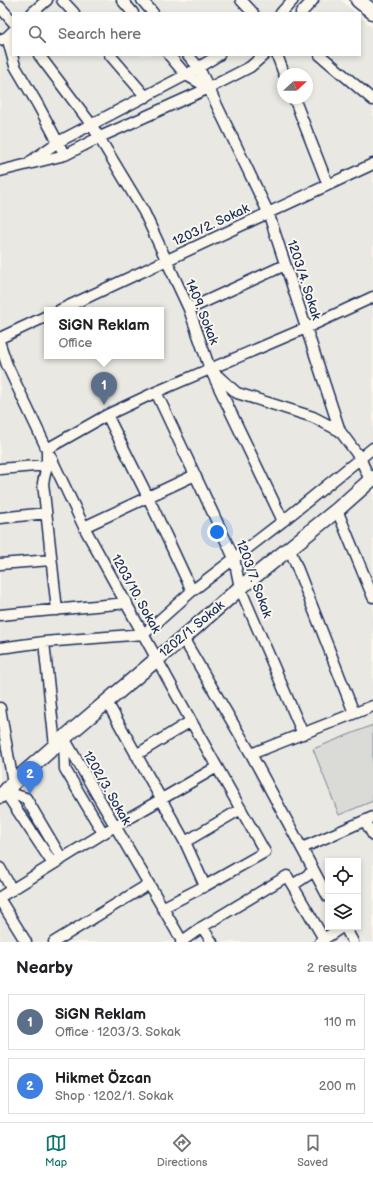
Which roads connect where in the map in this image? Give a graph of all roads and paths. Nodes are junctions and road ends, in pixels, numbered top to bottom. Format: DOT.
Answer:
graph roads {
  1 [pos="47,0"];
  2 [pos="62,0"];
  3 [pos="122,0"];
  4 [pos="142,0"];
  5 [pos="241,0"];
  6 [pos="293,0"];
  7 [pos="313,0"];
  8 [pos="358,0"];
  9 [pos="0,7"];
  10 [pos="33,12"];
  11 [pos="73,12"];
  12 [pos="132,12"];
  13 [pos="151,12"];
  14 [pos="252,12"];
  15 [pos="282,12"];
  16 [pos="302,12"];
  17 [pos="373,12"];
  18 [pos="12,21"];
  19 [pos="7,36"];
  20 [pos="12,55"];
  21 [pos="12,56"];
  22 [pos="41,56"];
  23 [pos="111,56"];
  24 [pos="170,56"];
  25 [pos="189,56"];
  26 [pos="217,56"];
  27 [pos="263,56"];
  28 [pos="276,56"];
  29 [pos="321,56"];
  30 [pos="199,68"];
  31 [pos="281,68"];
  32 [pos="186,76"];
  33 [pos="209,88"];
  34 [pos="146,97"];
  35 [pos="373,100"];
  36 [pos="296,104"];
  37 [pos="91,124"];
  38 [pos="100,137"];
  39 [pos="58,142"];
  40 [pos="65,155"];
  41 [pos="27,164"];
  42 [pos="373,165"];
  43 [pos="0,171"];
  44 [pos="328,185"];
  45 [pos="268,212"];
  46 [pos="166,260"];
  47 [pos="285,265"];
  48 [pos="373,297"];
  49 [pos="66,307"];
  50 [pos="189,309"];
  51 [pos="44,317"];
  52 [pos="306,328"];
  53 [pos="0,338"];
  54 [pos="0,344"];
  55 [pos="4,365"];
  56 [pos="210,369"];
  57 [pos="156,392"];
  58 [pos="107,415"];
  59 [pos="340,430"];
  60 [pos="373,448"];
  61 [pos="47,449"];
  62 [pos="360,458"];
  63 [pos="47,464"];
  64 [pos="0,469"];
  65 [pos="194,475"];
  66 [pos="371,479"];
  67 [pos="148,497"];
  68 [pos="337,510"];
  69 [pos="46,513"];
  70 [pos="0,518"];
  71 [pos="283,521"];
  72 [pos="84,527"];
  73 [pos="289,547"];
  74 [pos="234,558"];
  75 [pos="51,560"];
  76 [pos="0,564"];
  77 [pos="240,588"];
  78 [pos="192,591"];
  79 [pos="373,597"];
  80 [pos="127,603"];
  81 [pos="57,610"];
  82 [pos="0,615"];
  83 [pos="144,634"];
  84 [pos="183,638"];
  85 [pos="44,642"];
  86 [pos="0,648"];
  87 [pos="157,659"];
  88 [pos="107,702"];
  89 [pos="373,706"];
  90 [pos="0,708"];
  91 [pos="354,713"];
  92 [pos="191,721"];
  93 [pos="303,734"];
  94 [pos="60,742"];
  95 [pos="255,753"];
  96 [pos="136,755"];
  97 [pos="217,767"];
  98 [pos="6,791"];
  99 [pos="161,799"];
  100 [pos="241,809"];
  101 [pos="369,819"];
  102 [pos="114,826"];
  103 [pos="102,833"];
  104 [pos="373,835"];
  105 [pos="185,842"];
  106 [pos="302,848"];
  107 [pos="58,861"];
  108 [pos="0,868"];
  109 [pos="314,871"];
  110 [pos="149,884"];
  111 [pos="293,885"];
  112 [pos="205,886"];
  113 [pos="12,890"];
  114 [pos="326,894"];
  115 [pos="0,899"];
  116 [pos="162,908"];
  117 [pos="202,928"];
  118 [pos="338,930"];
  119 [pos="347,930"];
  120 [pos="322,941"];
  121 [pos="26,942"];
  122 [pos="54,942"];
  123 [pos="182,942"];
  124 [pos="212,942"];
  125 [pos="353,942"];
  1 -- 10 [label="street"];
  2 -- 11 [label="street"];
  3 -- 12 [label="street"];
  4 -- 13 [label="street"];
  5 -- 14 [label="street"];
  6 -- 15 [label="street"];
  7 -- 16 [label="street"];
  8 -- 17 [label="street"];
  9 -- 18 [label="street"];
  19 -- 20 [label="street"];
  21 -- 39 [label="street"];
  22 -- 37 [label="street, 1409. Sokak"];
  23 -- 34 [label="street"];
  24 -- 32 [label="street"];
  25 -- 30 [label="street, 1203/4. Sokak"];
  26 -- 30 [label="street"];
  27 -- 33 [label="street"];
  28 -- 31 [label="street"];
  29 -- 35 [label="street"];
  30 -- 32 [label="street"];
  30 -- 33 [label="street, 1203/4. Sokak"];
  32 -- 33 [label="street"];
  32 -- 34 [label="street"];
  33 -- 38 [label="street"];
  33 -- 45 [label="street, 1203/4. Sokak"];
  34 -- 37 [label="street"];
  36 -- 44 [label="street"];
  37 -- 38 [label="street, 1409. Sokak"];
  37 -- 39 [label="street"];
  38 -- 40 [label="street"];
  38 -- 46 [label="street, 1409. Sokak"];
  39 -- 40 [label="street"];
  39 -- 41 [label="street"];
  40 -- 41 [label="street"];
  41 -- 43 [label="street"];
  42 -- 44 [label="street, 1203/2. Sokak"];
  44 -- 45 [label="street, 1203/2. Sokak"];
  45 -- 46 [label="street, 1203/2. Sokak"];
  45 -- 47 [label="street, 1203/4. Sokak"];
  46 -- 49 [label="street, 1203/2. Sokak"];
  46 -- 50 [label="street, 1409. Sokak"];
  47 -- 50 [label="street"];
  47 -- 52 [label="street, 1203/4. Sokak"];
  48 -- 52 [label="street"];
  50 -- 56 [label="street, 1409. Sokak"];
  51 -- 53 [label="street"];
  52 -- 56 [label="street"];
  52 -- 59 [label="street, 1203/4. Sokak"];
  54 -- 55 [label="street, 1203/10. Sokak"];
  55 -- 61 [label="street, 1203/10. Sokak"];
  56 -- 57 [label="street"];
  56 -- 59 [label="street, 1409. Sokak"];
  56 -- 71 [label="street"];
  57 -- 58 [label="street"];
  57 -- 65 [label="street, 1203/7. Sokak"];
  58 -- 61 [label="street"];
  58 -- 67 [label="street"];
  59 -- 62 [label="street, 1203/4. Sokak"];
  60 -- 62 [label="street"];
  61 -- 63 [label="street"];
  61 -- 72 [label="street, 1203/10. Sokak"];
  62 -- 66 [label="street, 1203/4. Sokak"];
  62 -- 71 [label="street"];
  63 -- 64 [label="street"];
  63 -- 69 [label="street"];
  65 -- 67 [label="street"];
  65 -- 74 [label="street, 1203/7. Sokak"];
  66 -- 68 [label="street, 1202/1. Sokak"];
  67 -- 72 [label="street"];
  67 -- 78 [label="street"];
  68 -- 73 [label="street, 1202/1. Sokak"];
  68 -- 79 [label="street"];
  69 -- 70 [label="street"];
  69 -- 75 [label="street"];
  71 -- 74 [label="street"];
  72 -- 80 [label="street, 1203/10. Sokak"];
  73 -- 77 [label="street, 1202/1. Sokak"];
  73 -- 91 [label="street"];
  74 -- 77 [label="street, 1203/7. Sokak"];
  74 -- 78 [label="street"];
  75 -- 76 [label="street"];
  75 -- 81 [label="street"];
  77 -- 84 [label="street, 1202/1. Sokak"];
  77 -- 93 [label="street, 1203/7. Sokak"];
  78 -- 83 [label="street"];
  80 -- 81 [label="street"];
  80 -- 83 [label="street, 1203/10. Sokak"];
  81 -- 82 [label="street"];
  83 -- 85 [label="street"];
  83 -- 87 [label="street, 1203/10. Sokak"];
  84 -- 87 [label="street, 1202/1. Sokak"];
  84 -- 95 [label="street"];
  85 -- 86 [label="street"];
  85 -- 94 [label="street, 1202/3. Sokak"];
  87 -- 88 [label="street, 1202/1. Sokak"];
  87 -- 92 [label="street, 1203/10. Sokak"];
  88 -- 94 [label="street, 1202/1. Sokak"];
  88 -- 96 [label="street"];
  89 -- 91 [label="street"];
  90 -- 98 [label="street"];
  91 -- 93 [label="street"];
  92 -- 96 [label="street"];
  92 -- 97 [label="street, 1203/10. Sokak"];
  93 -- 95 [label="street"];
  94 -- 98 [label="street, 1202/1. Sokak"];
  94 -- 102 [label="street, 1202/3. Sokak"];
  94 -- 103 [label="street, 1202/3. Sokak"];
  95 -- 106 [label="street"];
  96 -- 99 [label="street"];
  97 -- 99 [label="street"];
  97 -- 100 [label="street, 1203/10. Sokak"];
  98 -- 107 [label="street"];
  99 -- 102 [label="street"];
  99 -- 105 [label="street"];
  100 -- 105 [label="street"];
  100 -- 112 [label="street, 1203/10. Sokak"];
  101 -- 104 [label="street"];
  101 -- 106 [label="street"];
  102 -- 103 [label="street"];
  102 -- 110 [label="street, 1202/3. Sokak"];
  103 -- 107 [label="street"];
  105 -- 112 [label="street"];
  106 -- 109 [label="street"];
  107 -- 113 [label="street"];
  108 -- 113 [label="street"];
  109 -- 111 [label="street"];
  109 -- 114 [label="street"];
  110 -- 116 [label="street, 1202/3. Sokak"];
  110 -- 122 [label="street"];
  111 -- 117 [label="street"];
  111 -- 120 [label="street"];
  112 -- 116 [label="street, 1203/10. Sokak"];
  113 -- 115 [label="street"];
  115 -- 121 [label="street"];
  116 -- 123 [label="street, 1202/3. Sokak"];
  117 -- 123 [label="street"];
  117 -- 124 [label="street"];
  118 -- 120 [label="street"];
  119 -- 125 [label="street"];
}
